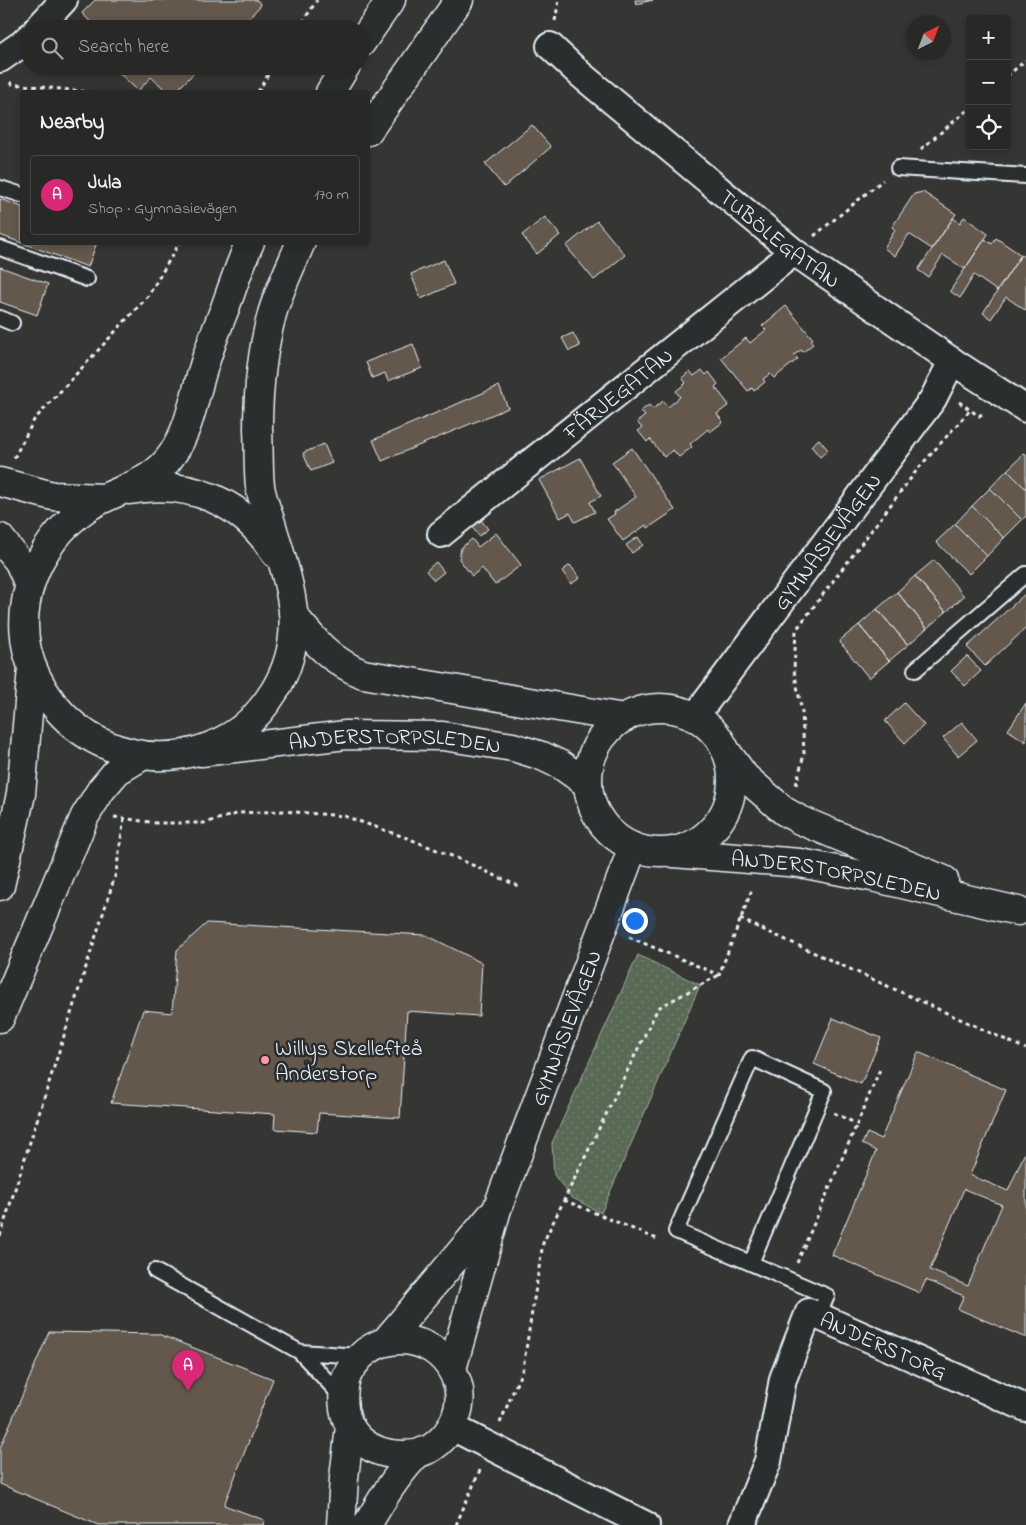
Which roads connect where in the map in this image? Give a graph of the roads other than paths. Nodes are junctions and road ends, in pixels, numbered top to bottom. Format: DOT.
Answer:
graph roads {
  1 [pos="64,0"];
  2 [pos="372,0"];
  3 [pos="391,0"];
  4 [pos="459,0"];
  5 [pos="45,20"];
  6 [pos="368,20"];
  7 [pos="370,30"];
  8 [pos="550,46"];
  9 [pos="20,48"];
  10 [pos="3,69"];
  11 [pos="340,75"];
  12 [pos="331,90"];
  13 [pos="370,128"];
  14 [pos="898,168"];
  15 [pos="1026,176"];
  16 [pos="0,188"];
  17 [pos="20,194"];
  18 [pos="249,245"];
  19 [pos="300,245"];
  20 [pos="0,248"];
  21 [pos="794,252"];
  22 [pos="87,279"];
  23 [pos="952,361"];
  24 [pos="1026,409"];
  25 [pos="6,472"];
  26 [pos="108,496"];
  27 [pos="441,534"];
  28 [pos="0,538"];
  29 [pos="1026,574"];
  30 [pos="29,585"];
  31 [pos="292,605"];
  32 [pos="32,668"];
  33 [pos="915,670"];
  34 [pos="624,718"];
  35 [pos="694,718"];
  36 [pos="722,744"];
  37 [pos="192,752"];
  38 [pos="142,756"];
  39 [pos="588,784"];
  40 [pos="643,849"];
  41 [pos="0,886"];
  42 [pos="1022,913"];
  43 [pos="0,1018"];
  44 [pos="497,1209"];
  45 [pos="751,1263"];
  46 [pos="155,1271"];
  47 [pos="818,1316"];
  48 [pos="386,1341"];
  49 [pos="300,1352"];
  50 [pos="360,1356"];
  51 [pos="452,1368"];
  52 [pos="343,1398"];
  53 [pos="1026,1408"];
  54 [pos="350,1427"];
  55 [pos="452,1427"];
  56 [pos="416,1454"];
  57 [pos="341,1525"];
  58 [pos="367,1525"];
  59 [pos="646,1525"];
  60 [pos="742,1525"];
  1 -- 5 [label="street"];
  2 -- 6 [label="main road"];
  3 -- 7 [label="main road"];
  4 -- 13 [label="main road"];
  8 -- 21 [label="street, TUBÖLEGATAN"];
  9 -- 10 [label="street"];
  11 -- 12 [label="main road"];
  14 -- 15 [label="lane"];
  16 -- 17 [label="lane"];
  18 -- 26 [label="main road"];
  19 -- 31 [label="main road"];
  20 -- 22 [label="lane"];
  21 -- 23 [label="street, TUBÖLEGATAN"];
  21 -- 27 [label="street, FÄRJEGATAN"];
  23 -- 24 [label="street, TUBÖLEGATAN"];
  23 -- 35 [label="street, GYMNASIEVÄGEN"];
  25 -- 26 [label="main road"];
  26 -- 30 [label="main road"];
  26 -- 31 [label="main road"];
  28 -- 30 [label="main road"];
  29 -- 33 [label="lane"];
  30 -- 32 [label="main road"];
  31 -- 34 [label="main road"];
  31 -- 37 [label="main road"];
  32 -- 38 [label="main road"];
  32 -- 41 [label="main road"];
  34 -- 35 [label="main road"];
  34 -- 39 [label="main road"];
  35 -- 36 [label="main road"];
  36 -- 40 [label="main road"];
  36 -- 42 [label="main road, ANDERSTORPSLEDEN"];
  37 -- 38 [label="main road"];
  37 -- 39 [label="main road, ANDERSTORPSLEDEN"];
  38 -- 43 [label="main road"];
  39 -- 40 [label="main road"];
  40 -- 42 [label="main road, ANDERSTORPSLEDEN"];
  40 -- 44 [label="main road, GYMNASIEVÄGEN"];
  44 -- 48 [label="main road, GYMNASIEVÄGEN"];
  44 -- 51 [label="main road, GYMNASIEVÄGEN"];
  45 -- 45 [label="lane"];
  45 -- 47 [label="lane"];
  46 -- 49 [label="lane"];
  47 -- 53 [label="street, ANDERSTORG"];
  47 -- 60 [label="street, ANDERSTORG"];
  48 -- 50 [label="main road"];
  48 -- 51 [label="main road"];
  49 -- 50 [label="lane"];
  49 -- 52 [label="lane"];
  50 -- 52 [label="main road"];
  51 -- 55 [label="main road"];
  52 -- 54 [label="main road"];
  54 -- 56 [label="main road"];
  54 -- 57 [label="main road"];
  55 -- 56 [label="main road"];
  55 -- 59 [label="street"];
  56 -- 58 [label="main road"];
}
